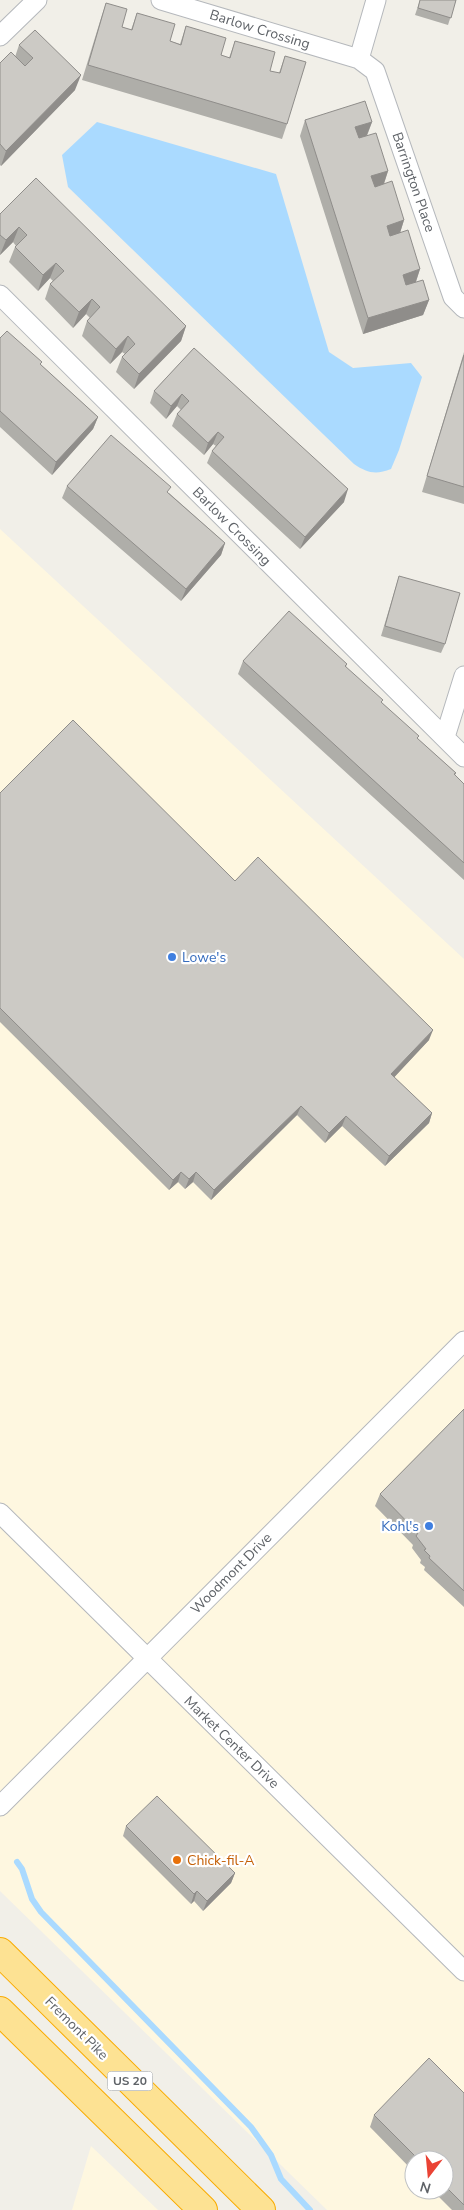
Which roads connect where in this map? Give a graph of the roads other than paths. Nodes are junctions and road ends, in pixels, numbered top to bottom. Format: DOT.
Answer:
graph roads {
  1 [pos="37,0"];
  2 [pos="161,0"];
  3 [pos="376,0"];
  4 [pos="0,36"];
  5 [pos="359,59"];
  6 [pos="0,295"];
  7 [pos="464,308"];
  8 [pos="464,676"];
  9 [pos="445,737"];
  10 [pos="464,756"];
  11 [pos="464,1341"];
  12 [pos="0,1513"];
  13 [pos="145,1658"];
  14 [pos="0,1806"];
  15 [pos="0,1952"];
  16 [pos="464,1971"];
  17 [pos="0,2011"];
  18 [pos="203,2210"];
  19 [pos="261,2210"];
  1 -- 4 [label="street"];
  2 -- 5 [label="street, Barlow Crossing"];
  3 -- 5 [label="street"];
  5 -- 7 [label="street, Barrington Place"];
  6 -- 9 [label="street, Barlow Crossing"];
  8 -- 9 [label="street"];
  9 -- 10 [label="street, Barlow Crossing"];
  11 -- 13 [label="street, Woodmont Drive"];
  12 -- 13 [label="street, Market Center Drive"];
  13 -- 14 [label="street, Woodmont Drive"];
  13 -- 16 [label="street, Market Center Drive"];
  15 -- 19 [label="highway, Fremont Pike / US 20"];
  17 -- 18 [label="highway, US 20"];
}
